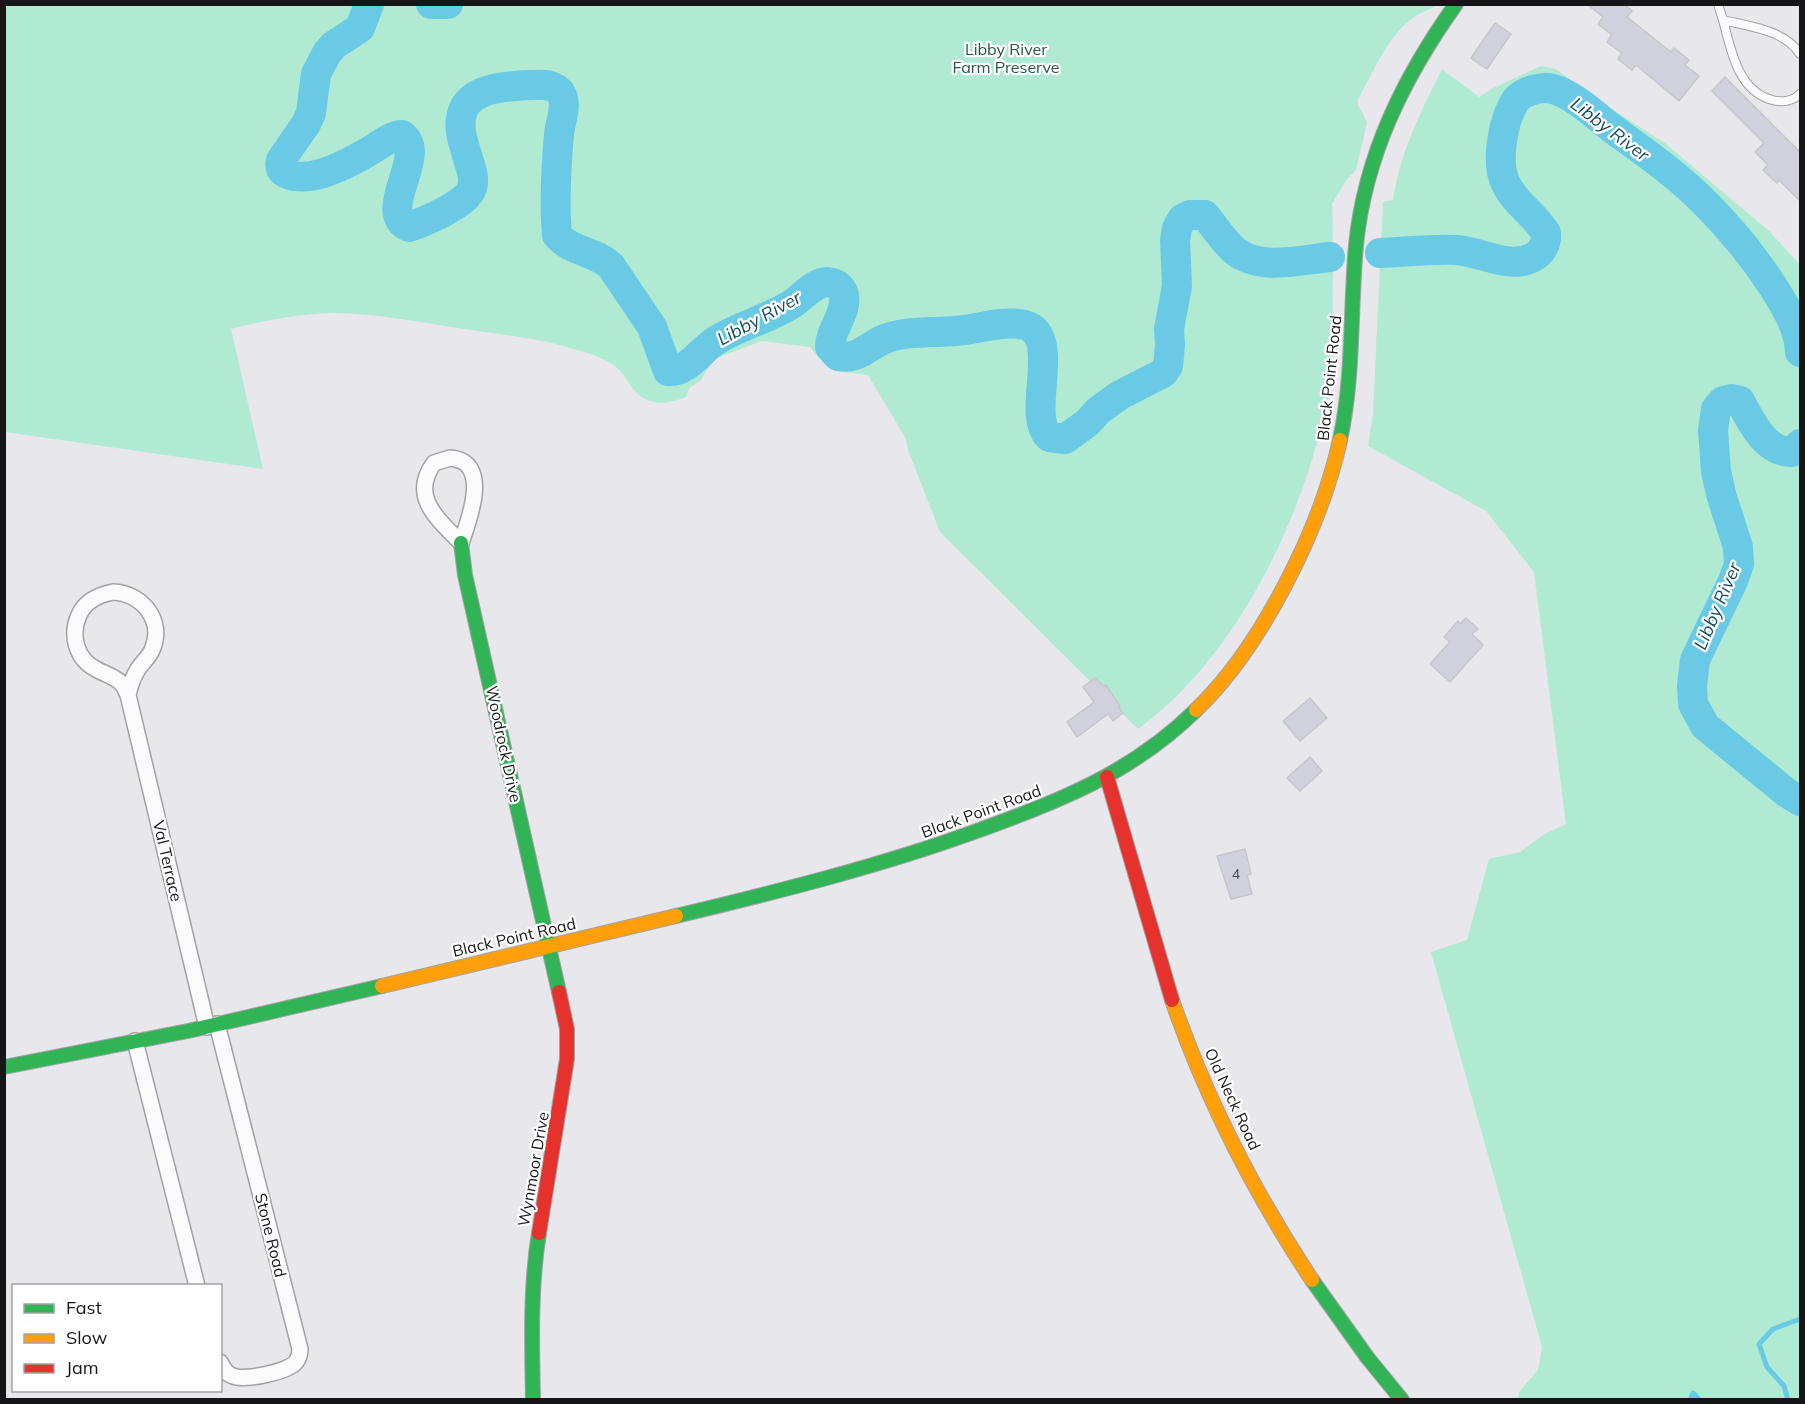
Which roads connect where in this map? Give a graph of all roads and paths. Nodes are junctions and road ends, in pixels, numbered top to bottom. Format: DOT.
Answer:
graph roads {
  1 [pos="1456,4"];
  2 [pos="1718,4"];
  3 [pos="1723,20"];
  4 [pos="1800,54"];
  5 [pos="1800,94"];
  6 [pos="461,543"];
  7 [pos="128,695"];
  8 [pos="1107,777"];
  9 [pos="547,946"];
  10 [pos="212,1025"];
  11 [pos="135,1041"];
  12 [pos="4,1067"];
  13 [pos="196,1284"];
  14 [pos="222,1366"];
  15 [pos="533,1400"];
  16 [pos="1402,1400"];
  1 -- 8 [label="main road, Black Point Road"];
  2 -- 3 [label="lane"];
  3 -- 4 [label="lane"];
  3 -- 5 [label="lane"];
  6 -- 6 [label="street, Woodrock Drive"];
  6 -- 9 [label="main road, Woodrock Drive"];
  7 -- 7 [label="street"];
  7 -- 10 [label="street, Val Terrace"];
  8 -- 9 [label="main road, Black Point Road"];
  8 -- 16 [label="main road, Old Neck Road"];
  9 -- 10 [label="main road, Black Point Road"];
  9 -- 15 [label="main road, Wynmoor Drive"];
  10 -- 11 [label="main road, Black Point Road"];
  10 -- 14 [label="street, Stone Road"];
  11 -- 12 [label="main road, Black Point Road"];
  11 -- 13 [label="street"];
}
